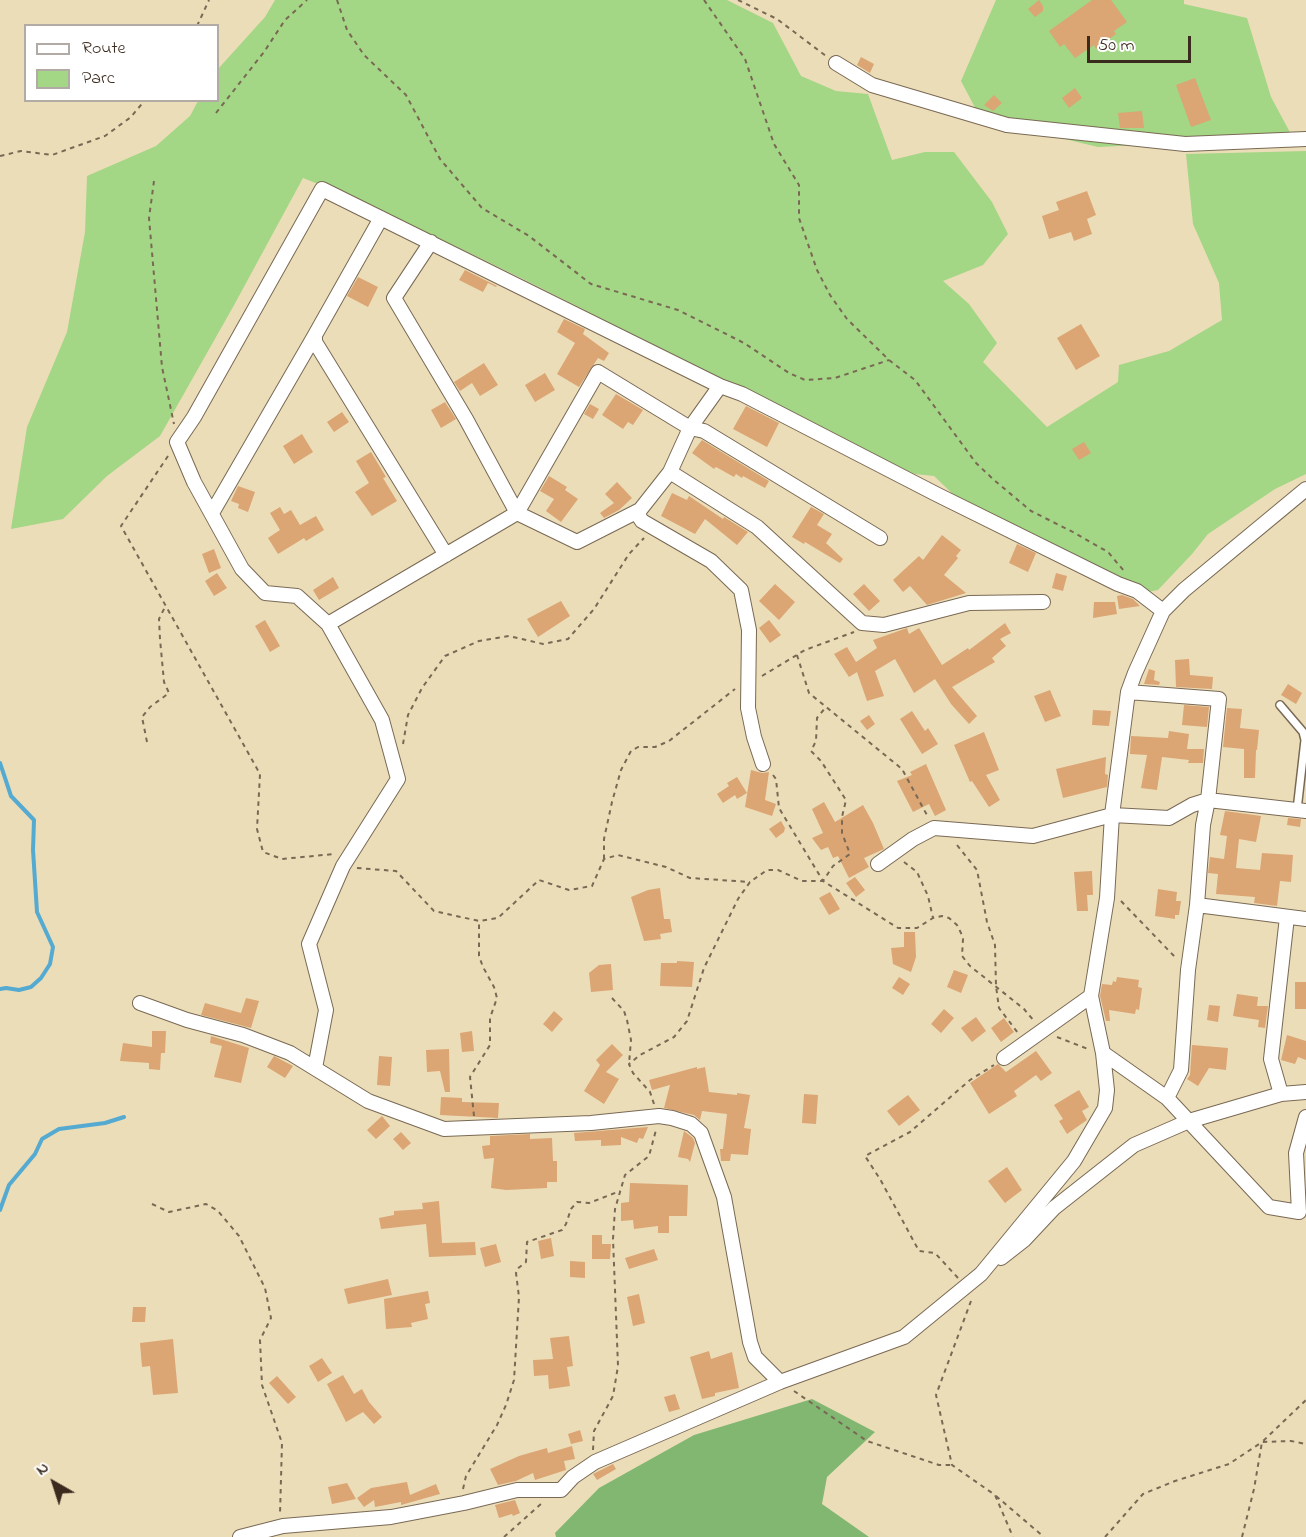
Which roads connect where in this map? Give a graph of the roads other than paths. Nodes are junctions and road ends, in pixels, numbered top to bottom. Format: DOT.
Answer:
graph roads {
  1 [pos="836,63"];
  2 [pos="1306,139"];
  3 [pos="381,218"];
  4 [pos="431,242"];
  5 [pos="315,334"];
  6 [pos="720,386"];
  7 [pos="690,428"];
  8 [pos="670,472"];
  9 [pos="1306,489"];
  10 [pos="640,510"];
  11 [pos="212,513"];
  12 [pos="517,513"];
  13 [pos="880,538"];
  14 [pos="446,555"];
  15 [pos="1043,602"];
  16 [pos="1163,611"];
  17 [pos="328,624"];
  18 [pos="1128,692"];
  19 [pos="1280,705"];
  20 [pos="763,764"];
  21 [pos="1208,800"];
  22 [pos="1301,811"];
  23 [pos="1112,815"];
  24 [pos="878,864"];
  25 [pos="1197,905"];
  26 [pos="1287,917"];
  27 [pos="1306,919"];
  28 [pos="1091,996"];
  29 [pos="140,1003"];
  30 [pos="1102,1053"];
  31 [pos="1004,1058"];
  32 [pos="315,1068"];
  33 [pos="1306,1092"];
  34 [pos="1281,1094"];
  35 [pos="1167,1098"];
  36 [pos="1306,1117"];
  37 [pos="1189,1121"];
  38 [pos="981,1274"];
  39 [pos="780,1382"];
  40 [pos="240,1537"];
  1 -- 2 [label="street"];
  3 -- 4 [label="street"];
  3 -- 5 [label="street"];
  3 -- 11 [label="street"];
  4 -- 6 [label="street"];
  4 -- 12 [label="street"];
  5 -- 11 [label="street"];
  5 -- 14 [label="street"];
  6 -- 7 [label="street"];
  6 -- 16 [label="street"];
  7 -- 8 [label="street"];
  7 -- 12 [label="street"];
  7 -- 13 [label="street"];
  8 -- 10 [label="street"];
  8 -- 15 [label="street"];
  9 -- 16 [label="street"];
  10 -- 12 [label="street"];
  10 -- 20 [label="street"];
  11 -- 17 [label="street"];
  12 -- 14 [label="street"];
  14 -- 17 [label="street"];
  16 -- 18 [label="street"];
  17 -- 32 [label="street"];
  18 -- 21 [label="street"];
  18 -- 23 [label="street"];
  19 -- 22 [label="lane"];
  21 -- 22 [label="street"];
  21 -- 23 [label="street"];
  21 -- 25 [label="street"];
  23 -- 24 [label="street"];
  23 -- 28 [label="street"];
  25 -- 26 [label="street"];
  25 -- 35 [label="street"];
  26 -- 27 [label="street"];
  26 -- 34 [label="street"];
  28 -- 30 [label="street"];
  28 -- 31 [label="street"];
  29 -- 32 [label="street"];
  30 -- 35 [label="street"];
  30 -- 38 [label="street"];
  32 -- 39 [label="street"];
  33 -- 34 [label="street"];
  34 -- 37 [label="street"];
  35 -- 37 [label="street"];
  36 -- 37 [label="street"];
  37 -- 38 [label="street"];
  38 -- 39 [label="street"];
  39 -- 40 [label="street"];
}
